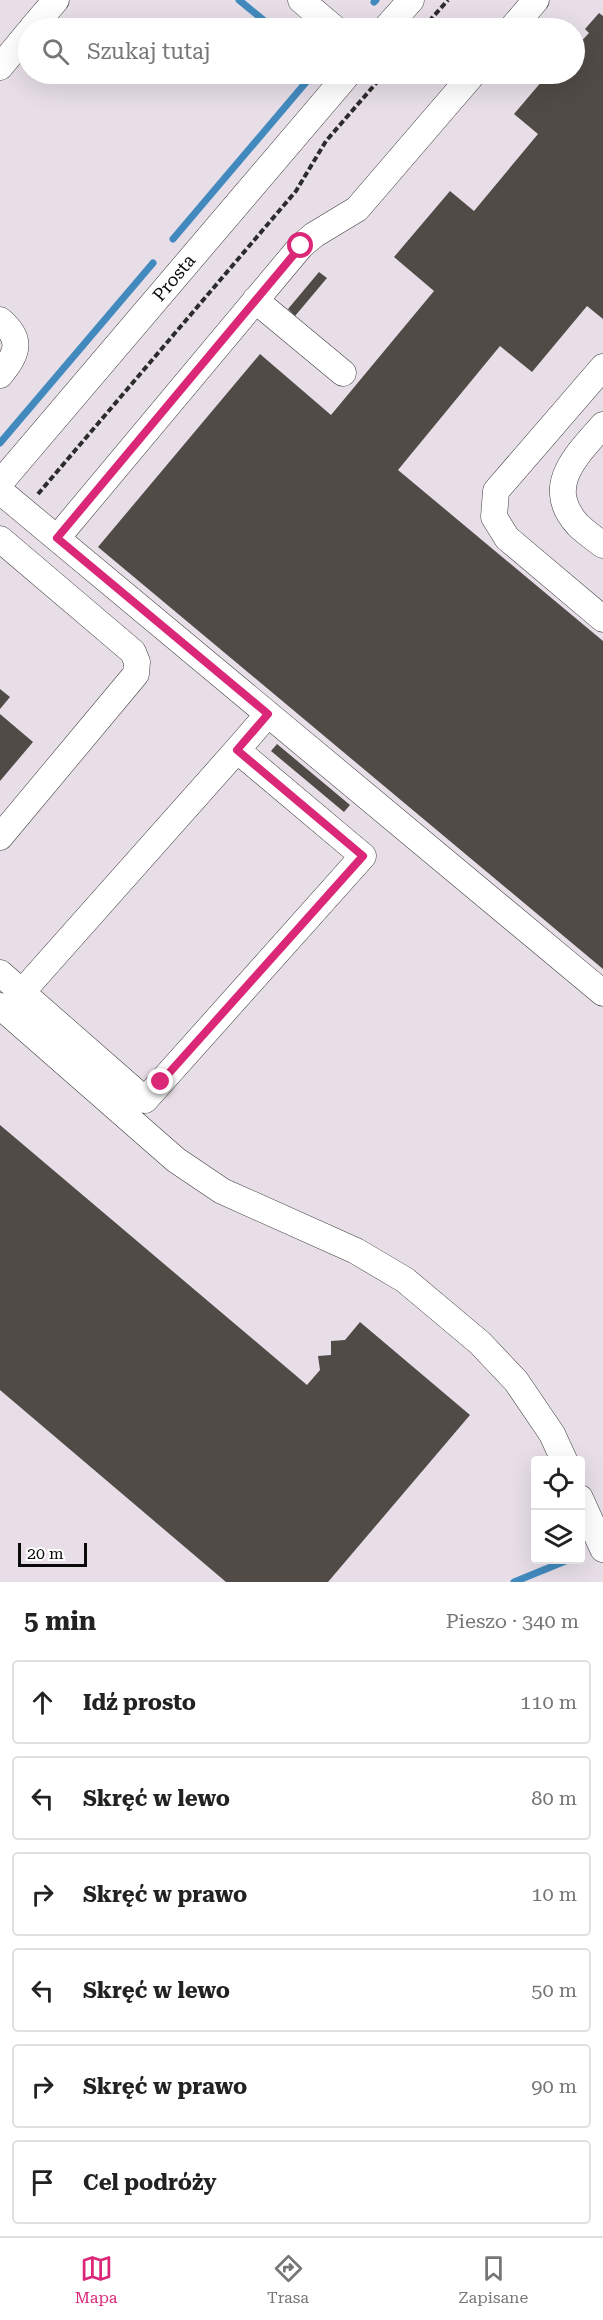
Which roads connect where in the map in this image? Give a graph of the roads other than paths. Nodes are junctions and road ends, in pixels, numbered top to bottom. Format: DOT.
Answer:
graph roads {
  1 [pos="56,0"];
  2 [pos="301,0"];
  3 [pos="411,0"];
  4 [pos="536,0"];
  5 [pos="41,18"];
  6 [pos="322,18"];
  7 [pos="395,18"];
  8 [pos="521,18"];
  9 [pos="18,45"];
  10 [pos="0,67"];
  11 [pos="339,84"];
  12 [pos="464,84"];
  13 [pos="255,300"];
  14 [pos="0,320"];
  15 [pos="603,367"];
  16 [pos="343,372"];
  17 [pos="0,375"];
  18 [pos="603,425"];
  19 [pos="0,483"];
  20 [pos="0,491"];
  21 [pos="57,538"];
  22 [pos="0,539"];
  23 [pos="603,545"];
  24 [pos="603,618"];
  25 [pos="268,714"];
  26 [pos="237,750"];
  27 [pos="0,837"];
  28 [pos="0,973"];
  29 [pos="21,992"];
  30 [pos="603,993"];
  31 [pos="0,1006"];
  32 [pos="562,1456"];
  33 [pos="585,1508"];
  34 [pos="603,1549"];
  1 -- 5 [label="street"];
  2 -- 6 [label="street"];
  3 -- 7 [label="street"];
  4 -- 8 [label="street"];
  9 -- 10 [label="street"];
  11 -- 19 [label="street, Prosta"];
  12 -- 13 [label="street"];
  13 -- 16 [label="street"];
  13 -- 21 [label="street"];
  14 -- 17 [label="street"];
  15 -- 24 [label="street"];
  18 -- 23 [label="street"];
  20 -- 21 [label="street"];
  21 -- 25 [label="street"];
  22 -- 27 [label="street"];
  25 -- 26 [label="street"];
  25 -- 30 [label="street"];
  26 -- 29 [label="street"];
  26 -- 29 [label="street"];
  28 -- 29 [label="street"];
  31 -- 32 [label="street"];
  33 -- 34 [label="street"];
}
